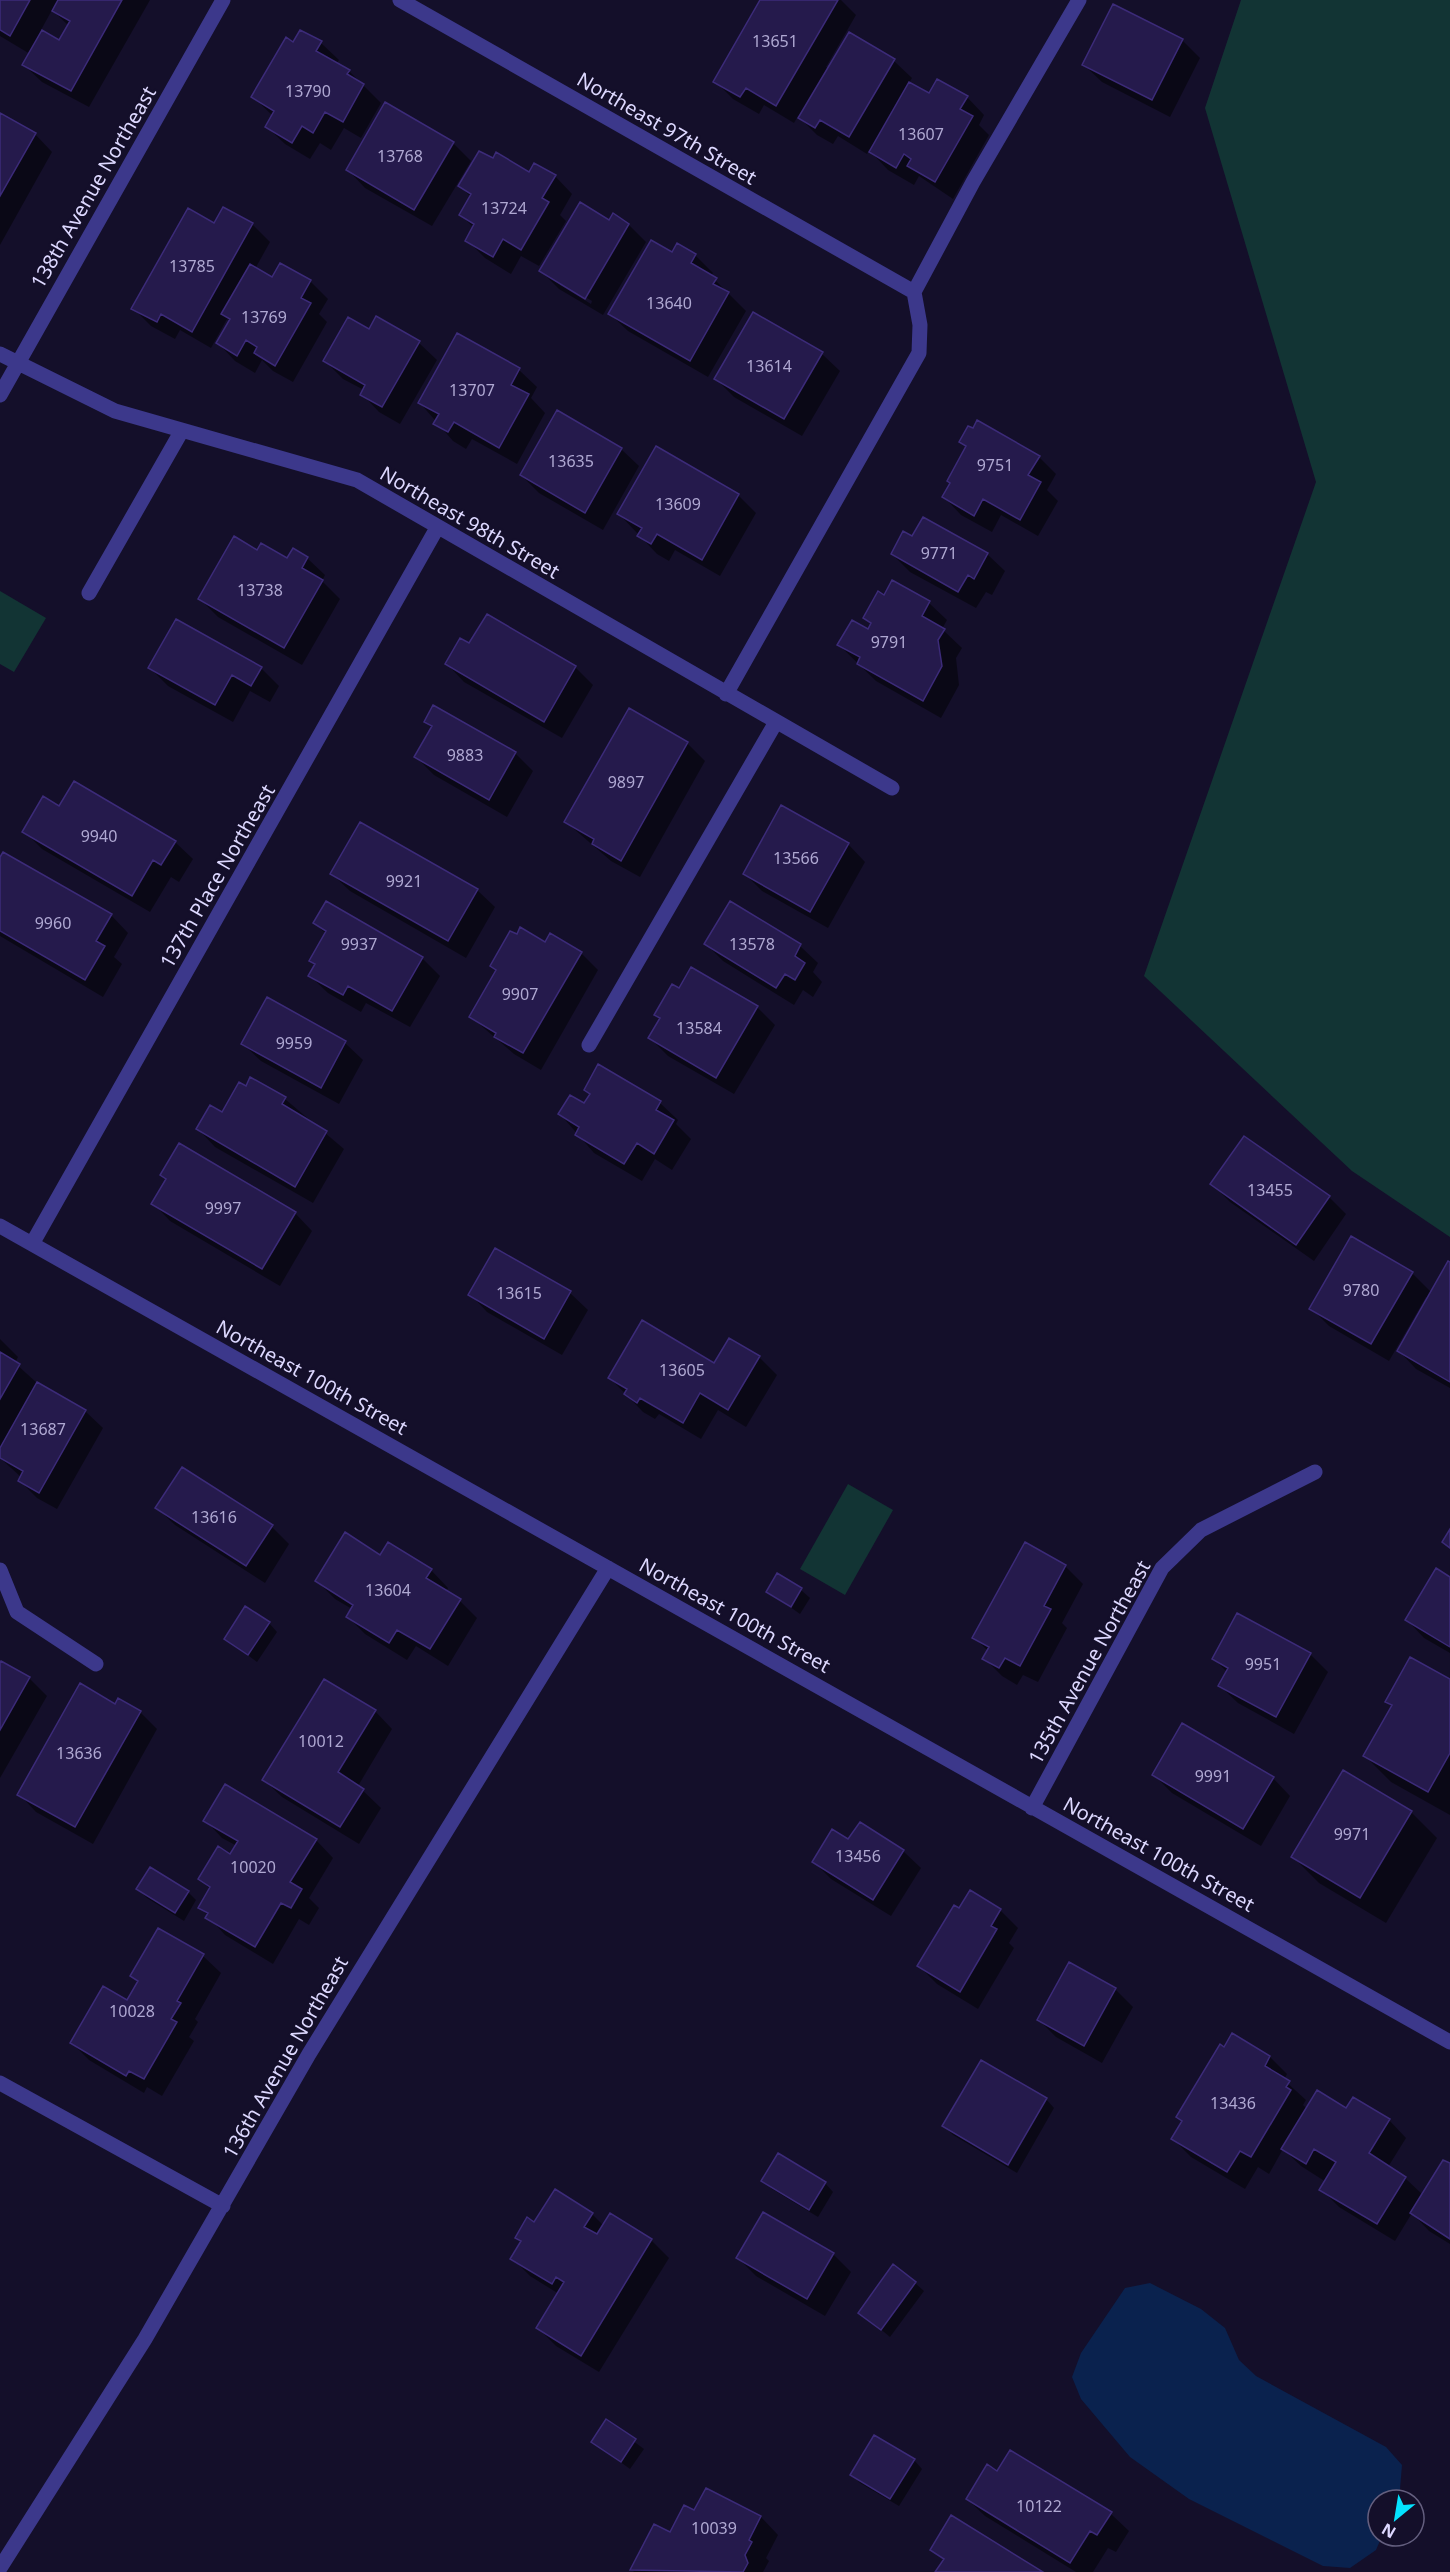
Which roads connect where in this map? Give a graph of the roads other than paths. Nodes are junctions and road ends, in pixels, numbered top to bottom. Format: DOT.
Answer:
graph roads {
  1 [pos="223,0"];
  2 [pos="399,0"];
  3 [pos="1079,0"];
  4 [pos="914,292"];
  5 [pos="0,354"];
  6 [pos="17,364"];
  7 [pos="0,395"];
  8 [pos="181,432"];
  9 [pos="437,528"];
  10 [pos="89,593"];
  11 [pos="726,694"];
  12 [pos="776,722"];
  13 [pos="892,788"];
  14 [pos="589,1045"];
  15 [pos="0,1226"];
  16 [pos="32,1244"];
  17 [pos="1315,1472"];
  18 [pos="608,1568"];
  19 [pos="0,1570"];
  20 [pos="96,1664"];
  21 [pos="1032,1808"];
  22 [pos="1450,2042"];
  23 [pos="0,2083"];
  24 [pos="223,2206"];
  25 [pos="0,2568"];
  1 -- 6 [label="street, 138th Avenue Northeast"];
  2 -- 4 [label="street, Northeast 97th Street"];
  3 -- 4 [label="street"];
  4 -- 11 [label="street"];
  5 -- 6 [label="street, Northeast 98th Street"];
  6 -- 7 [label="street, 138th Avenue Northeast"];
  6 -- 8 [label="street, Northeast 98th Street"];
  8 -- 9 [label="street, Northeast 98th Street"];
  8 -- 10 [label="street"];
  9 -- 11 [label="street, Northeast 98th Street"];
  9 -- 16 [label="street, 137th Place Northeast"];
  11 -- 12 [label="street, Northeast 98th Street"];
  12 -- 13 [label="street, Northeast 98th Street"];
  12 -- 14 [label="street"];
  15 -- 16 [label="street, Northeast 100th Street"];
  16 -- 18 [label="street, Northeast 100th Street"];
  17 -- 21 [label="street, 135th Avenue Northeast"];
  18 -- 21 [label="street, Northeast 100th Street"];
  18 -- 24 [label="street, 136th Avenue Northeast"];
  19 -- 20 [label="street"];
  21 -- 22 [label="street, Northeast 100th Street"];
  23 -- 24 [label="street"];
  24 -- 25 [label="street, 136th Avenue Northeast"];
}
